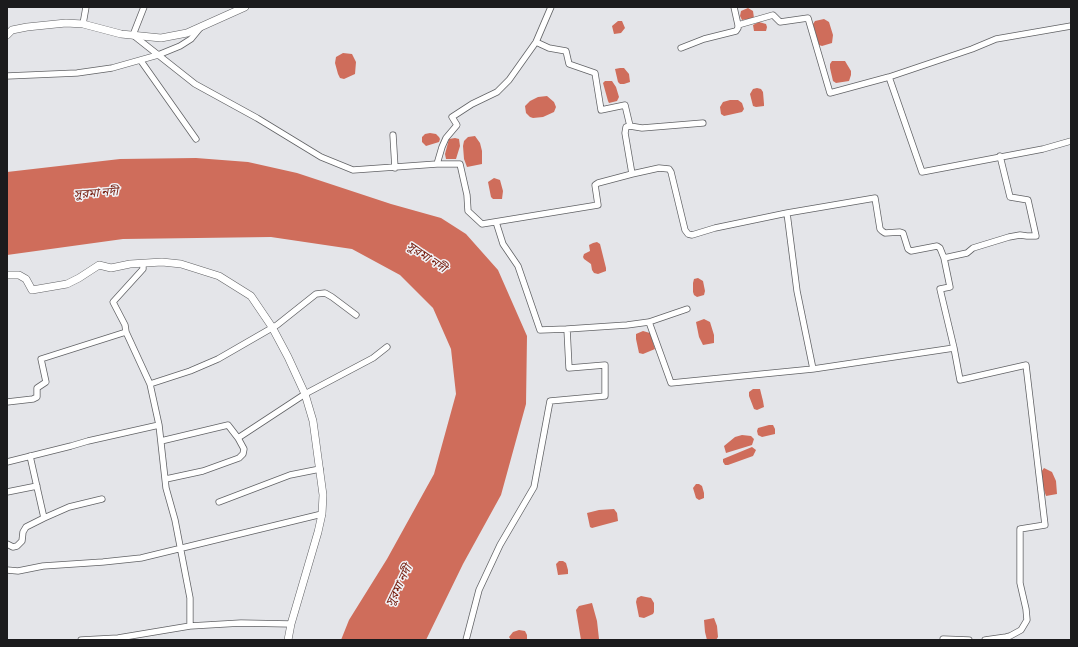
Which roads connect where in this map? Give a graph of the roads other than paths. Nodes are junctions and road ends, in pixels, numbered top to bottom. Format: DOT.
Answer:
graph roads {
  1 [pos="86,7"];
  2 [pos="144,7"];
  3 [pos="245,7"];
  4 [pos="551,7"];
  5 [pos="734,7"];
  6 [pos="83,24"];
  7 [pos="738,25"];
  8 [pos="1071,26"];
  9 [pos="200,28"];
  10 [pos="7,35"];
  11 [pos="133,35"];
  12 [pos="536,42"];
  13 [pos="681,48"];
  14 [pos="158,55"];
  15 [pos="140,61"];
  16 [pos="7,76"];
  17 [pos="889,77"];
  18 [pos="703,123"];
  19 [pos="630,126"];
  20 [pos="393,135"];
  21 [pos="196,139"];
  22 [pos="1071,141"];
  23 [pos="1000,156"];
  24 [pos="437,164"];
  25 [pos="395,168"];
  26 [pos="632,174"];
  27 [pos="786,213"];
  28 [pos="496,222"];
  29 [pos="944,258"];
  30 [pos="144,264"];
  31 [pos="7,275"];
  32 [pos="687,309"];
  33 [pos="356,315"];
  34 [pos="649,322"];
  35 [pos="272,327"];
  36 [pos="567,329"];
  37 [pos="126,332"];
  38 [pos="387,348"];
  39 [pos="954,348"];
  40 [pos="813,369"];
  41 [pos="150,384"];
  42 [pos="305,394"];
  43 [pos="7,402"];
  44 [pos="159,425"];
  45 [pos="238,438"];
  46 [pos="162,441"];
  47 [pos="30,456"];
  48 [pos="7,462"];
  49 [pos="320,469"];
  50 [pos="166,479"];
  51 [pos="37,486"];
  52 [pos="7,492"];
  53 [pos="102,499"];
  54 [pos="218,502"];
  55 [pos="322,514"];
  56 [pos="44,518"];
  57 [pos="7,544"];
  58 [pos="181,549"];
  59 [pos="7,570"];
  60 [pos="291,624"];
  61 [pos="190,626"];
  62 [pos="118,639"];
  63 [pos="81,640"];
  64 [pos="288,640"];
  65 [pos="466,640"];
  66 [pos="943,640"];
  67 [pos="969,640"];
  68 [pos="984,640"];
  1 -- 6 [label="street"];
  2 -- 11 [label="street"];
  3 -- 9 [label="street"];
  4 -- 12 [label="street"];
  5 -- 7 [label="street"];
  6 -- 10 [label="street"];
  6 -- 11 [label="street"];
  7 -- 13 [label="street"];
  7 -- 17 [label="street"];
  8 -- 17 [label="street"];
  9 -- 11 [label="street"];
  9 -- 14 [label="street"];
  11 -- 14 [label="street"];
  12 -- 19 [label="street"];
  12 -- 24 [label="street"];
  14 -- 15 [label="street"];
  14 -- 25 [label="street"];
  15 -- 16 [label="street"];
  15 -- 21 [label="street"];
  17 -- 23 [label="street"];
  18 -- 19 [label="street"];
  19 -- 26 [label="street"];
  20 -- 25 [label="street"];
  22 -- 23 [label="street"];
  23 -- 29 [label="street"];
  24 -- 25 [label="street"];
  24 -- 28 [label="street"];
  26 -- 27 [label="street"];
  26 -- 28 [label="street"];
  27 -- 29 [label="street"];
  27 -- 40 [label="street"];
  28 -- 36 [label="street"];
  29 -- 39 [label="street"];
  30 -- 31 [label="street"];
  30 -- 35 [label="street"];
  30 -- 37 [label="street"];
  32 -- 34 [label="street"];
  33 -- 35 [label="street"];
  34 -- 36 [label="street"];
  34 -- 40 [label="street"];
  35 -- 41 [label="street"];
  35 -- 42 [label="street"];
  36 -- 65 [label="street"];
  37 -- 41 [label="street"];
  37 -- 43 [label="street"];
  38 -- 42 [label="street"];
  39 -- 40 [label="street"];
  39 -- 68 [label="street"];
  41 -- 44 [label="street"];
  42 -- 45 [label="street"];
  42 -- 49 [label="street"];
  44 -- 46 [label="street"];
  44 -- 47 [label="street"];
  45 -- 46 [label="street"];
  45 -- 50 [label="street"];
  46 -- 50 [label="street"];
  47 -- 48 [label="street"];
  47 -- 51 [label="street"];
  49 -- 54 [label="street"];
  49 -- 55 [label="street"];
  50 -- 58 [label="street"];
  51 -- 52 [label="street"];
  51 -- 56 [label="street"];
  53 -- 56 [label="street"];
  55 -- 58 [label="street"];
  55 -- 60 [label="street"];
  56 -- 57 [label="street"];
  58 -- 59 [label="street"];
  58 -- 61 [label="street"];
  60 -- 61 [label="street"];
  60 -- 64 [label="street"];
  61 -- 62 [label="street"];
  62 -- 63 [label="street"];
  66 -- 67 [label="street"];
}
